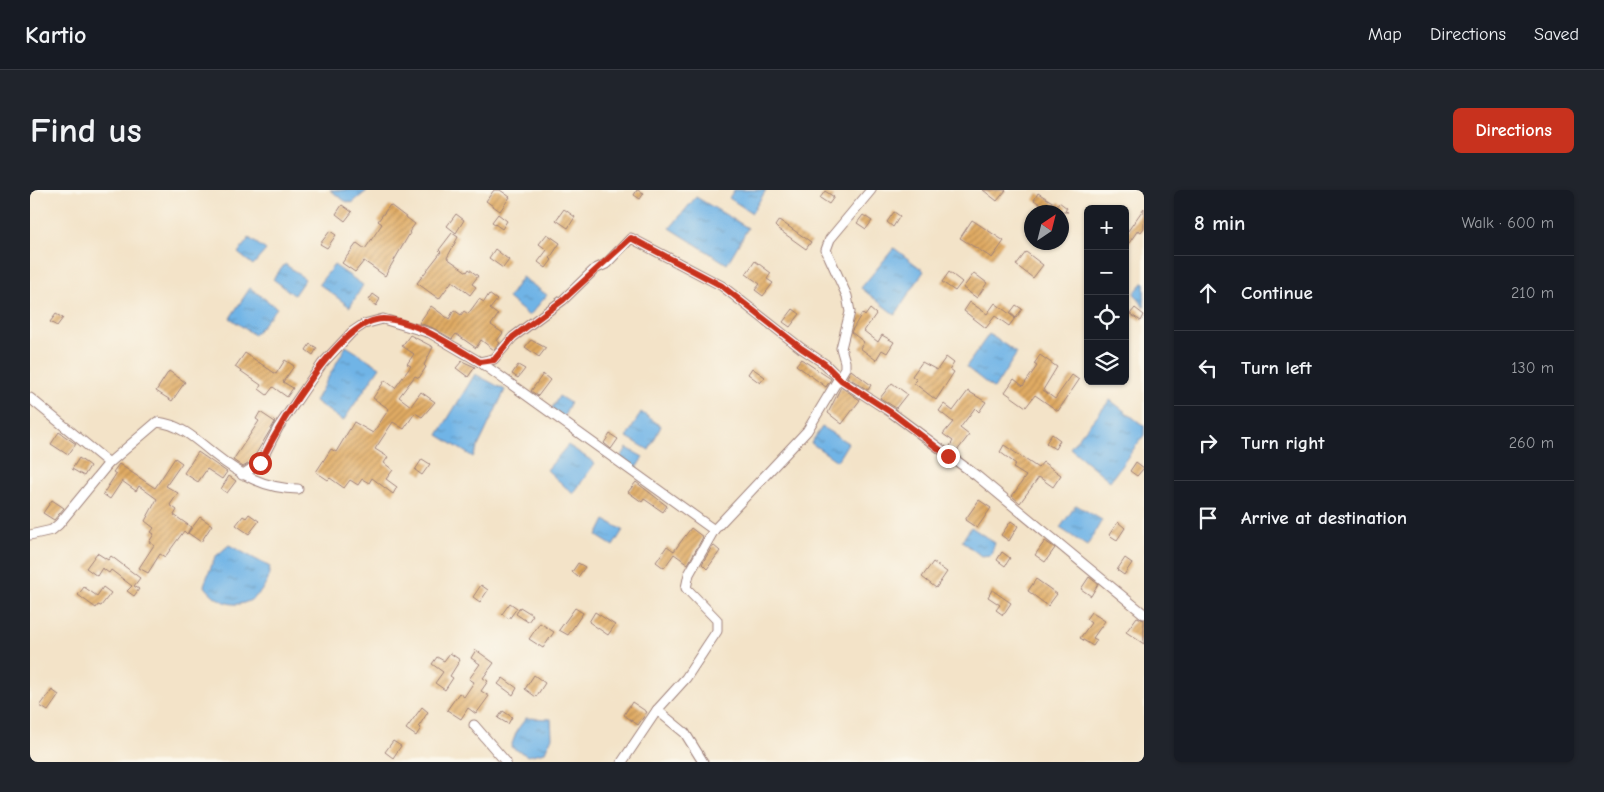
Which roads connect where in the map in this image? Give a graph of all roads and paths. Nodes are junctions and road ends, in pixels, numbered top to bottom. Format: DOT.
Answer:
graph roads {
  1 [pos="871,190"];
  2 [pos="480,362"];
  3 [pos="839,378"];
  4 [pos="30,398"];
  5 [pos="109,463"];
  6 [pos="242,475"];
  7 [pos="298,490"];
  8 [pos="714,530"];
  9 [pos="30,535"];
  10 [pos="1144,614"];
  11 [pos="658,710"];
  12 [pos="474,725"];
  13 [pos="506,762"];
  14 [pos="622,762"];
  15 [pos="703,762"];
  1 -- 3 [label="street"];
  2 -- 3 [label="street"];
  2 -- 6 [label="street"];
  2 -- 8 [label="street"];
  3 -- 8 [label="street"];
  3 -- 10 [label="street"];
  4 -- 5 [label="street"];
  5 -- 6 [label="street"];
  5 -- 9 [label="street"];
  6 -- 7 [label="street"];
  8 -- 11 [label="street"];
  11 -- 14 [label="street"];
  11 -- 15 [label="street"];
  12 -- 13 [label="street"];
}
